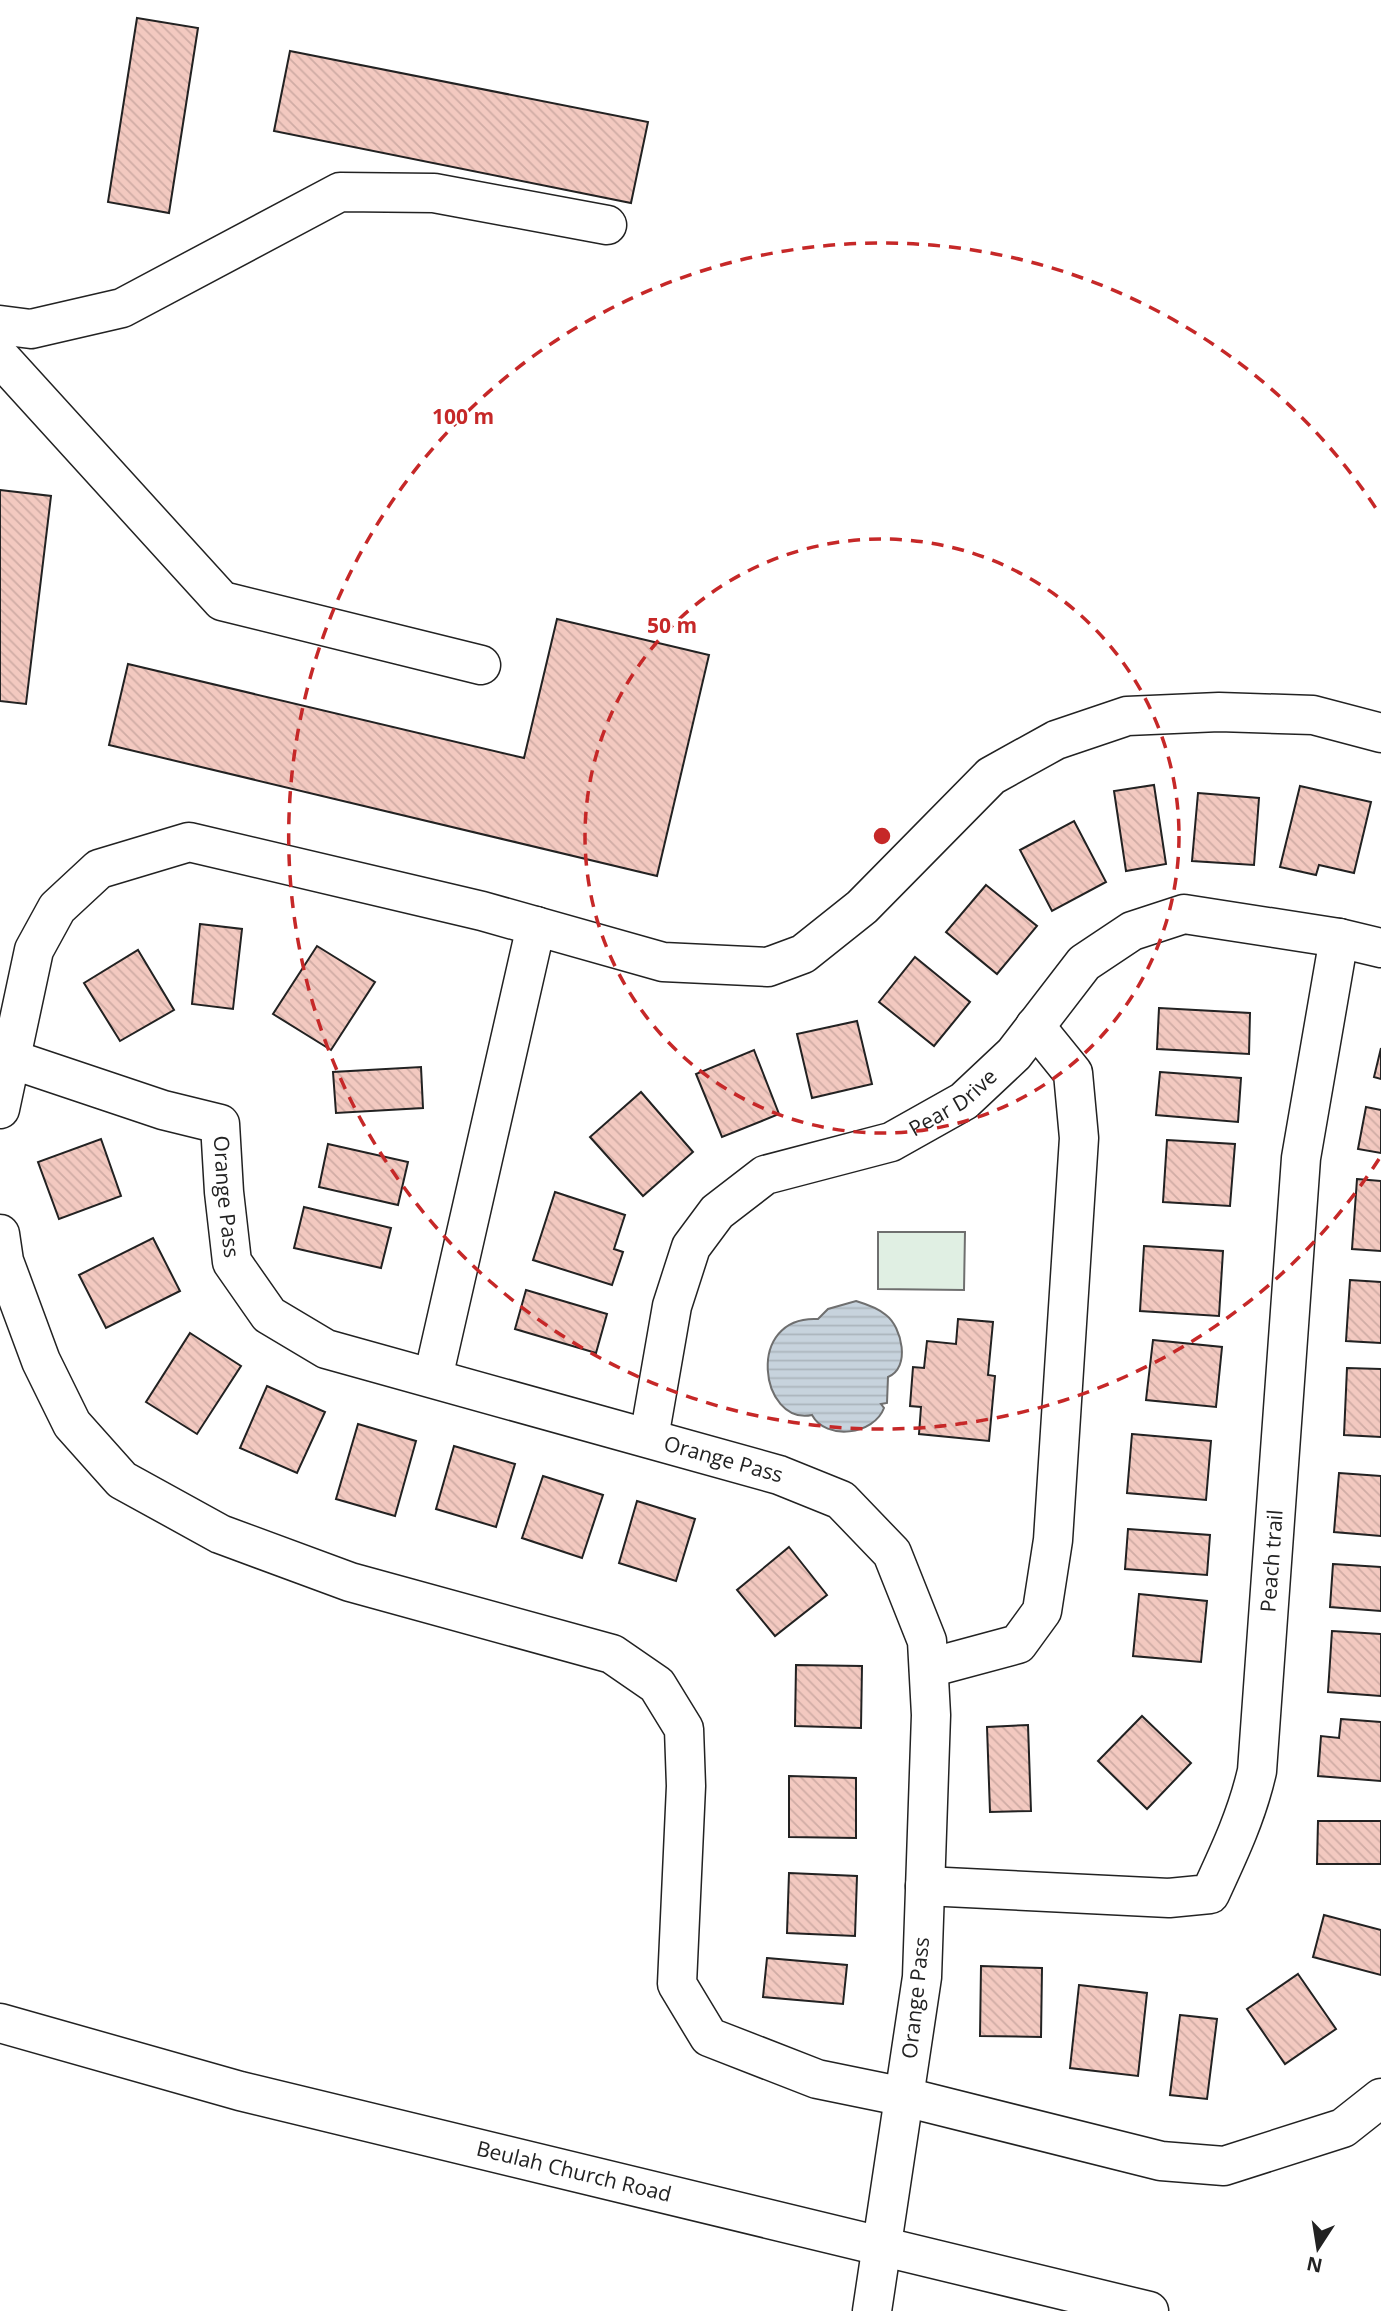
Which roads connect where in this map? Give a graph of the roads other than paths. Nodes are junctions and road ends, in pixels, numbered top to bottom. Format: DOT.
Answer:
graph roads {
  1 [pos="607,225"];
  2 [pos="0,325"];
  3 [pos="0,357"];
  4 [pos="481,665"];
  5 [pos="1381,733"];
  6 [pos="536,926"];
  7 [pos="1339,938"];
  8 [pos="1381,948"];
  9 [pos="1035,1026"];
  10 [pos="11,1059"];
  11 [pos="0,1109"];
  12 [pos="0,1234"];
  13 [pos="433,1378"];
  14 [pos="649,1438"];
  15 [pos="929,1668"];
  16 [pos="925,1886"];
  17 [pos="0,2023"];
  18 [pos="905,2097"];
  19 [pos="1381,2098"];
  20 [pos="883,2246"];
  21 [pos="872,2311"];
  22 [pos="1149,2311"];
  1 -- 2 [label="street"];
  3 -- 4 [label="street"];
  5 -- 6 [label="street"];
  6 -- 10 [label="street"];
  6 -- 13 [label="street"];
  7 -- 8 [label="street, Pear Drive"];
  7 -- 9 [label="street, Pear Drive"];
  7 -- 16 [label="street, Peach trail"];
  9 -- 14 [label="street, Pear Drive"];
  9 -- 15 [label="street"];
  10 -- 11 [label="street"];
  10 -- 13 [label="street, Orange Pass"];
  12 -- 18 [label="street"];
  13 -- 14 [label="street, Orange Pass"];
  14 -- 15 [label="street, Orange Pass"];
  15 -- 16 [label="street, Orange Pass"];
  16 -- 18 [label="street, Orange Pass"];
  17 -- 20 [label="street, Beulah Church Road"];
  18 -- 19 [label="street"];
  18 -- 20 [label="street, Orange Pass"];
  20 -- 21 [label="street, Orange Pass"];
  20 -- 22 [label="street, Beulah Church Road"];
}
